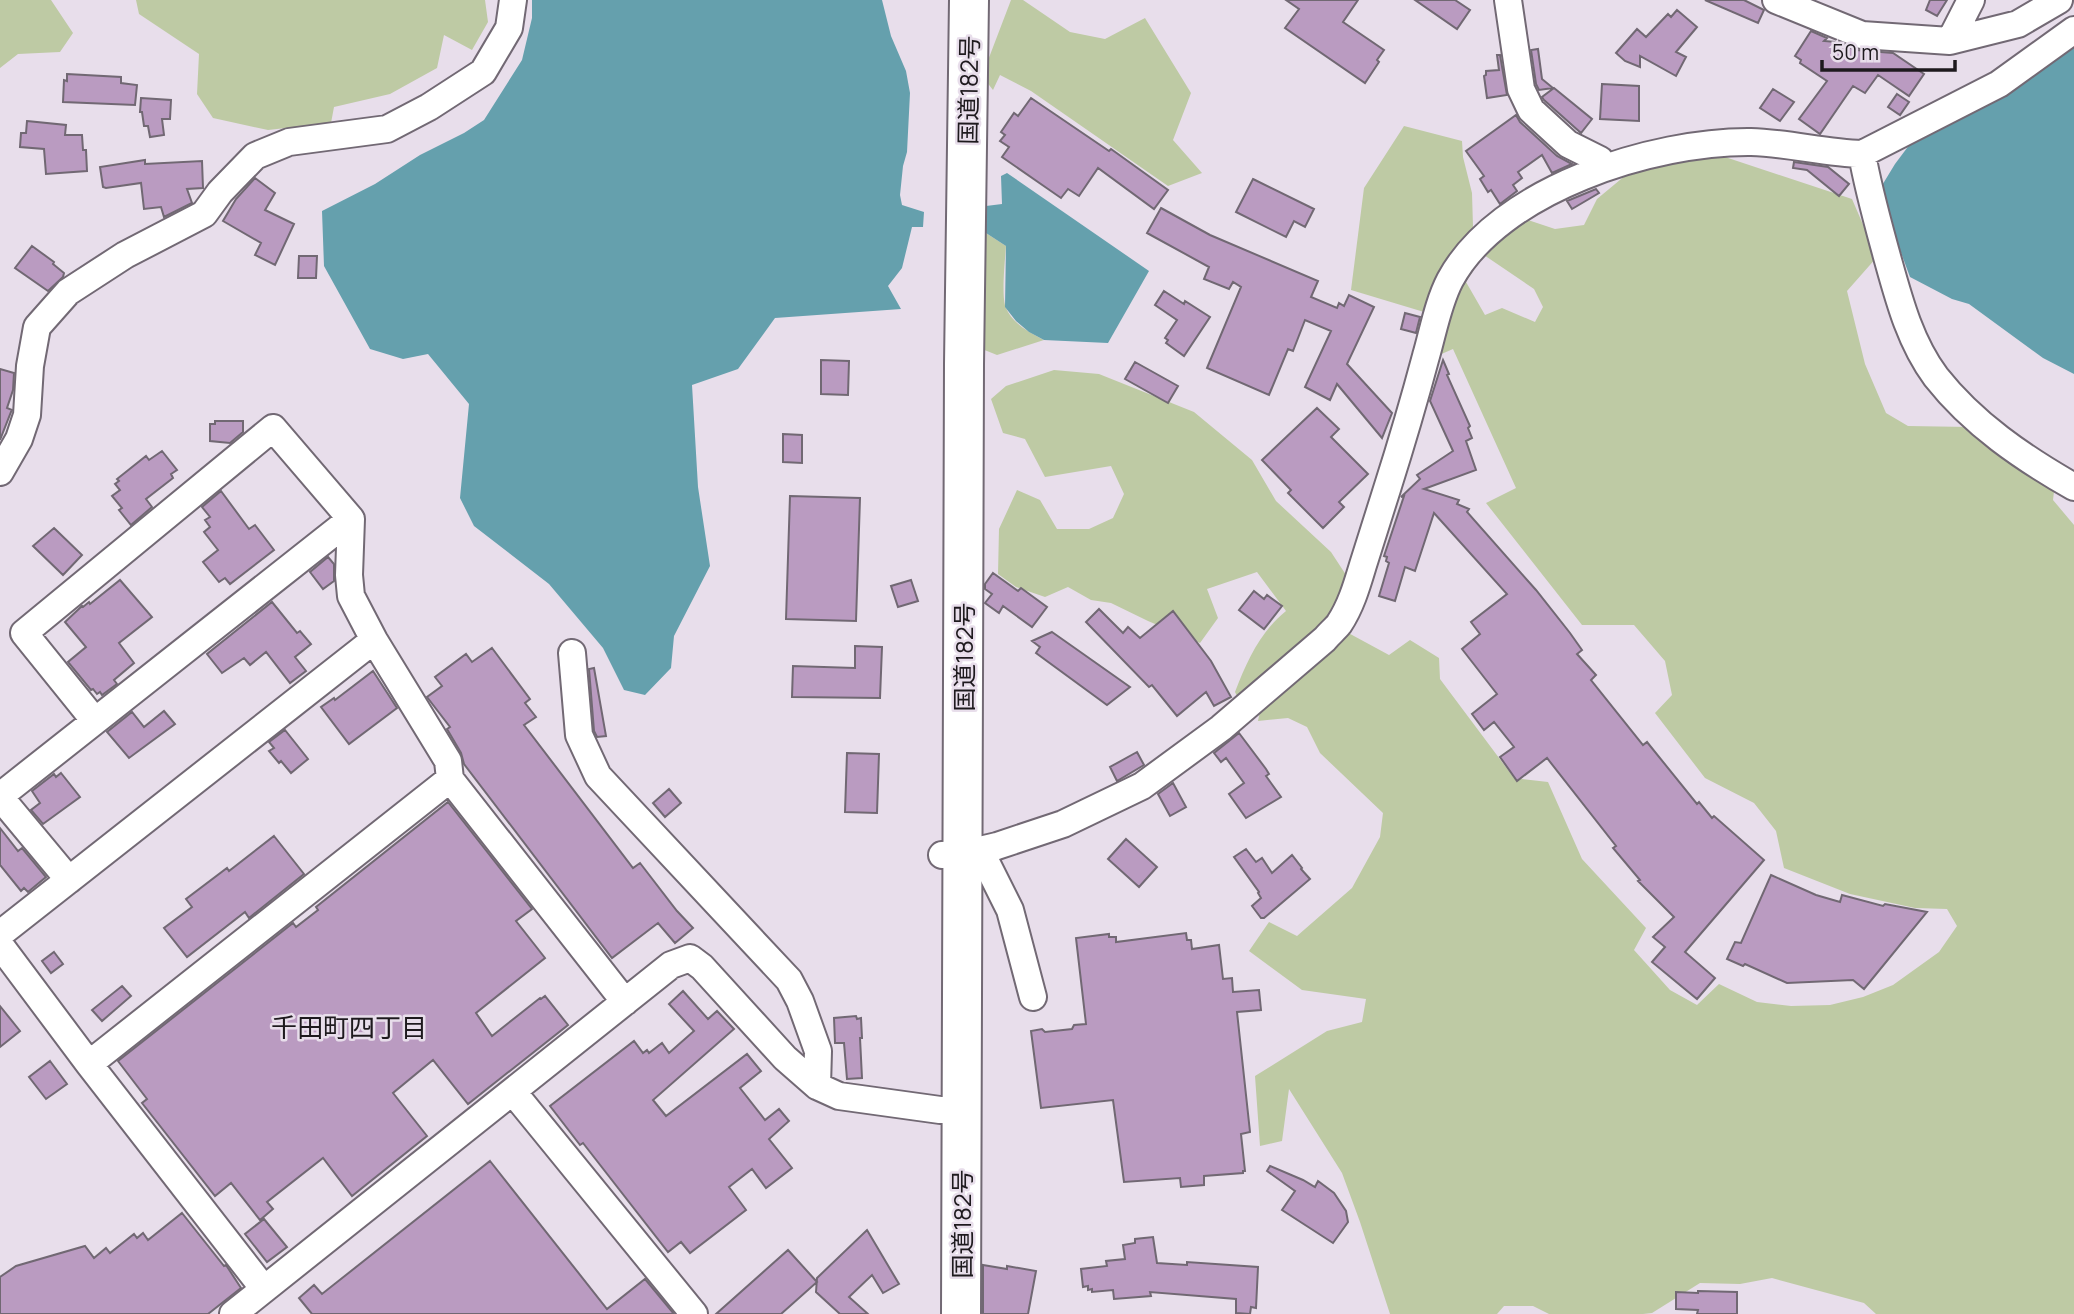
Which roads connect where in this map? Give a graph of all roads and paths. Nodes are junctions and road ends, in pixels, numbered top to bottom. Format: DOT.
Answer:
graph roads {
  1 [pos="513,0"];
  2 [pos="1508,0"];
  3 [pos="1776,0"];
  4 [pos="1971,0"];
  5 [pos="2059,0"];
  6 [pos="966,7"];
  7 [pos="2074,30"];
  8 [pos="1950,41"];
  9 [pos="1862,154"];
  10 [pos="1605,167"];
  11 [pos="0,471"];
  12 [pos="2074,487"];
  13 [pos="351,519"];
  14 [pos="374,640"];
  15 [pos="572,653"];
  16 [pos="95,721"];
  17 [pos="450,779"];
  18 [pos="0,797"];
  19 [pos="962,853"];
  20 [pos="69,880"];
  21 [pos="0,934"];
  22 [pos="0,944"];
  23 [pos="1033,997"];
  24 [pos="625,1002"];
  25 [pos="89,1064"];
  26 [pos="817,1086"];
  27 [pos="513,1092"];
  28 [pos="951,1110"];
  29 [pos="264,1289"];
  30 [pos="233,1314"];
  31 [pos="694,1314"];
  32 [pos="939,1314"];
  33 [pos="961,1314"];
  1 -- 11 [label="street"];
  2 -- 10 [label="street"];
  3 -- 8 [label="street"];
  4 -- 8 [label="street"];
  5 -- 8 [label="street"];
  6 -- 19 [label="highway, 国道182号"];
  7 -- 9 [label="street"];
  9 -- 10 [label="street"];
  9 -- 12 [label="street"];
  10 -- 19 [label="street"];
  13 -- 14 [label="street"];
  13 -- 16 [label="street"];
  13 -- 16 [label="street"];
  14 -- 17 [label="street"];
  14 -- 20 [label="street"];
  15 -- 26 [label="street"];
  16 -- 18 [label="street"];
  17 -- 24 [label="street"];
  17 -- 25 [label="street"];
  18 -- 20 [label="street"];
  19 -- 23 [label="street"];
  19 -- 28 [label="highway, 国道182号"];
  20 -- 21 [label="street"];
  22 -- 25 [label="street"];
  24 -- 26 [label="street"];
  24 -- 27 [label="street"];
  25 -- 29 [label="street"];
  26 -- 28 [label="street"];
  27 -- 29 [label="street"];
  27 -- 31 [label="street"];
  28 -- 32 [label="highway, 国道182号"];
  28 -- 33 [label="highway, 国道182号"];
  29 -- 30 [label="street"];
}
